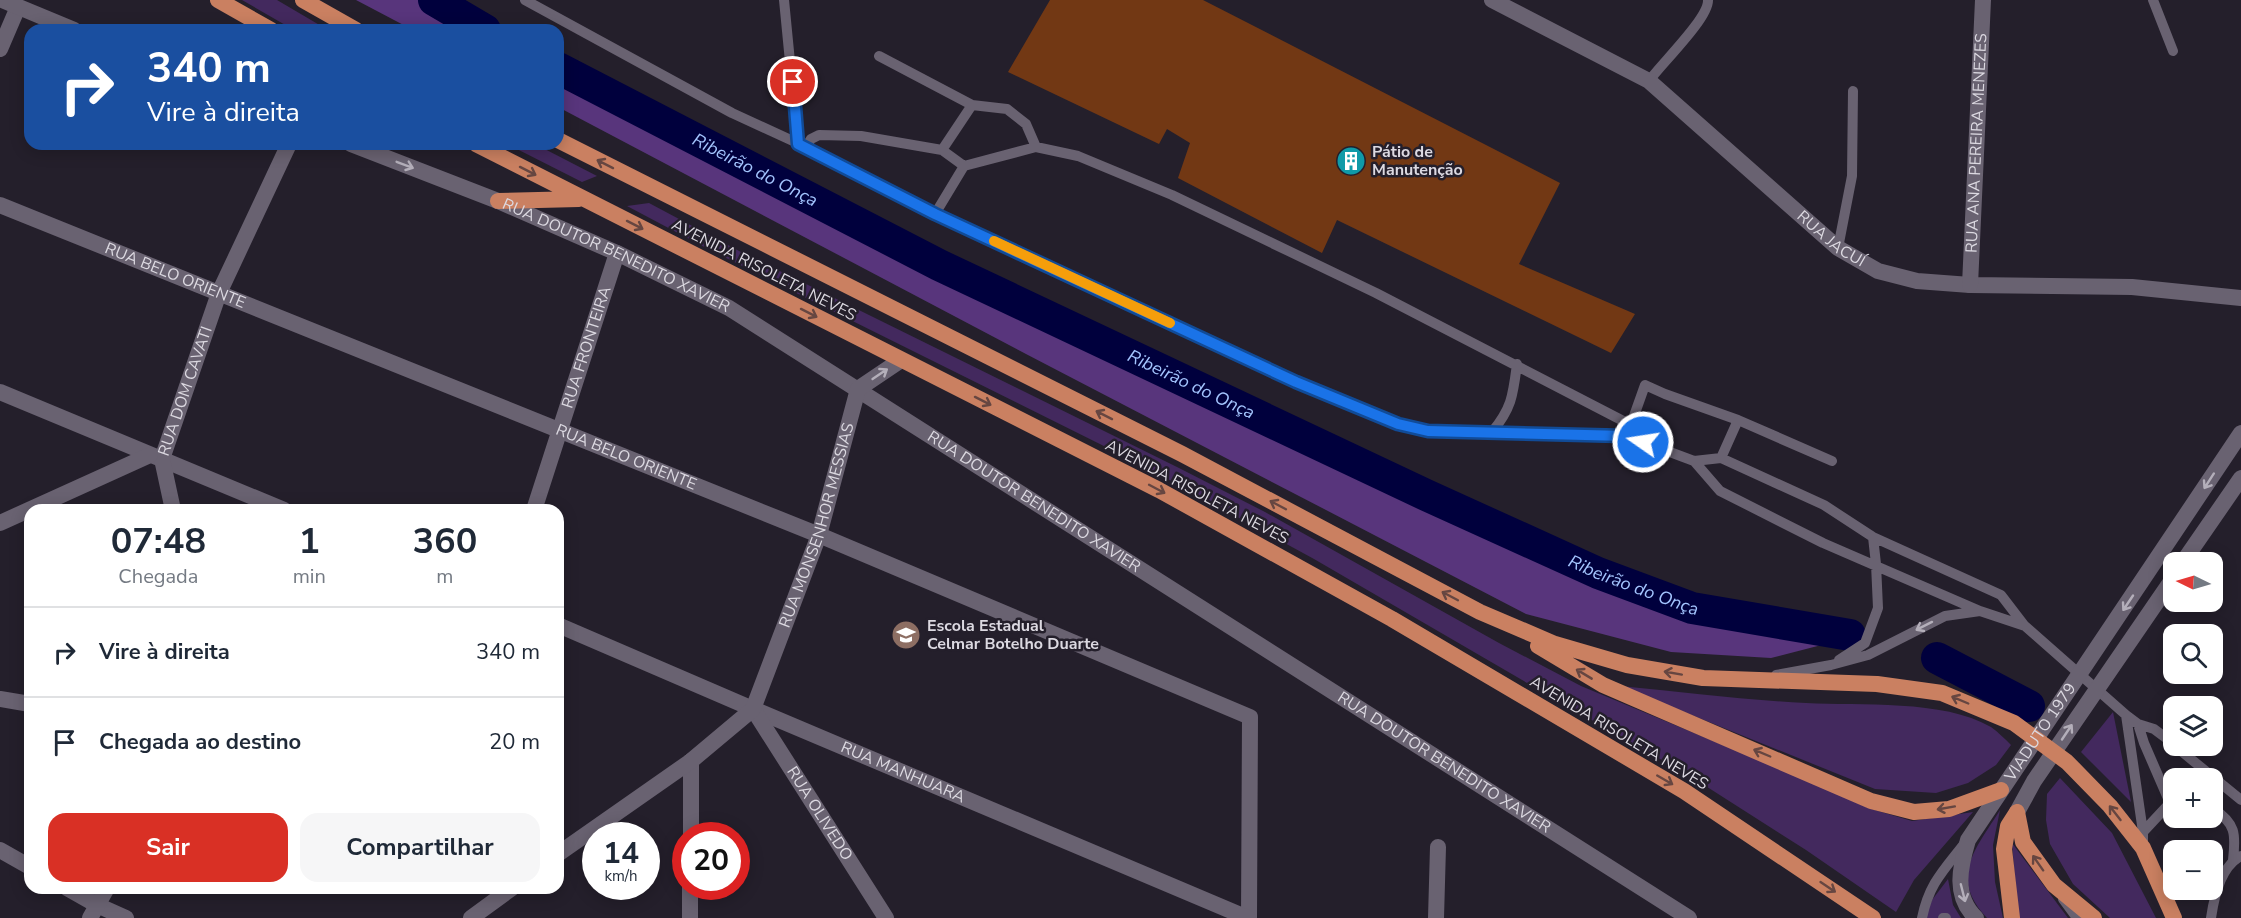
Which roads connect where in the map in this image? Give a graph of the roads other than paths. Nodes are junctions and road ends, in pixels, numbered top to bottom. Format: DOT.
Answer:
graph roads {
  1 [pos="2,0"];
  2 [pos="218,0"];
  3 [pos="303,0"];
  4 [pos="525,0"];
  5 [pos="784,0"];
  6 [pos="1492,0"];
  7 [pos="1708,0"];
  8 [pos="1983,0"];
  9 [pos="2153,0"];
  10 [pos="18,7"];
  11 [pos="59,24"];
  12 [pos="260,24"];
  13 [pos="345,24"];
  14 [pos="0,49"];
  15 [pos="2173,51"];
  16 [pos="879,56"];
  17 [pos="1649,81"];
  18 [pos="1853,91"];
  19 [pos="972,105"];
  20 [pos="564,143"];
  21 [pos="802,146"];
  22 [pos="1036,147"];
  23 [pos="286,150"];
  24 [pos="366,150"];
  25 [pos="488,150"];
  26 [pos="942,150"];
  27 [pos="964,166"];
  28 [pos="583,199"];
  29 [pos="498,201"];
  30 [pos="0,205"];
  31 [pos="935,214"];
  32 [pos="1838,248"];
  33 [pos="617,253"];
  34 [pos="1970,285"];
  35 [pos="219,293"];
  36 [pos="2240,299"];
  37 [pos="902,360"];
  38 [pos="1517,364"];
  39 [pos="858,389"];
  40 [pos="0,392"];
  41 [pos="1738,420"];
  42 [pos="1631,425"];
  43 [pos="559,430"];
  44 [pos="1492,432"];
  45 [pos="2241,432"];
  46 [pos="1626,436"];
  47 [pos="156,457"];
  48 [pos="1721,458"];
  49 [pos="1694,461"];
  50 [pos="1832,462"];
  51 [pos="2241,478"];
  52 [pos="45,504"];
  53 [pos="171,504"];
  54 [pos="270,504"];
  55 [pos="536,504"];
  56 [pos="24,513"];
  57 [pos="0,523"];
  58 [pos="819,535"];
  59 [pos="1873,537"];
  60 [pos="2190,552"];
  61 [pos="1876,564"];
  62 [pos="2163,593"];
  63 [pos="1980,611"];
  64 [pos="1480,612"];
  65 [pos="2025,626"];
  66 [pos="564,628"];
  67 [pos="1832,665"];
  68 [pos="1703,678"];
  69 [pos="0,699"];
  70 [pos="24,703"];
  71 [pos="753,709"];
  72 [pos="2126,715"];
  73 [pos="2138,724"];
  74 [pos="2163,736"];
  75 [pos="2187,756"];
  76 [pos="691,761"];
  77 [pos="2163,784"];
  78 [pos="2001,790"];
  79 [pos="2241,800"];
  80 [pos="2017,813"];
  81 [pos="2163,814"];
  82 [pos="2223,815"];
  83 [pos="691,822"];
  84 [pos="1968,840"];
  85 [pos="2143,840"];
  86 [pos="1438,847"];
  87 [pos="0,850"];
  88 [pos="564,850"];
  89 [pos="2237,858"];
  90 [pos="24,864"];
  91 [pos="2054,885"];
  92 [pos="74,894"];
  93 [pos="104,894"];
  94 [pos="504,894"];
  95 [pos="690,900"];
  96 [pos="94,912"];
  97 [pos="126,918"];
  98 [pos="471,918"];
  99 [pos="690,918"];
  100 [pos="886,918"];
  101 [pos="1249,918"];
  102 [pos="1436,918"];
  103 [pos="1689,918"];
  104 [pos="1873,918"];
  105 [pos="1922,918"];
  106 [pos="1976,918"];
  107 [pos="2012,918"];
  108 [pos="2077,918"];
  109 [pos="2094,918"];
  110 [pos="2174,918"];
  111 [pos="2211,918"];
  1 -- 10 [label="street"];
  2 -- 12 [label="highway"];
  3 -- 13 [label="highway"];
  4 -- 21 [label="lane"];
  5 -- 21 [label="lane"];
  6 -- 17 [label="street, RUA JACUÍ"];
  7 -- 17 [label="lane"];
  8 -- 34 [label="street, RUA ANA PEREIRA MENEZES"];
  9 -- 15 [label="lane"];
  10 -- 11 [label="street"];
  10 -- 14 [label="street"];
  16 -- 19 [label="lane"];
  17 -- 32 [label="street, RUA JACUÍ"];
  18 -- 32 [label="lane"];
  19 -- 22 [label="lane"];
  19 -- 26 [label="lane"];
  64 -- 20 [label="highway, AVENIDA RISOLETA NEVES, one-way"];
  21 -- 26 [label="lane"];
  21 -- 31 [label="lane"];
  22 -- 27 [label="lane"];
  22 -- 38 [label="lane"];
  23 -- 35 [label="street, RUA DOM CAVATI"];
  24 -- 29 [label="street, RUA DOUTOR BENEDITO XAVIER, one-way"];
  25 -- 28 [label="highway, AVENIDA RISOLETA NEVES, one-way"];
  26 -- 27 [label="lane"];
  27 -- 31 [label="lane"];
  28 -- 29 [label="highway"];
  28 -- 37 [label="highway, AVENIDA RISOLETA NEVES, one-way"];
  29 -- 33 [label="street, RUA DOUTOR BENEDITO XAVIER"];
  30 -- 35 [label="street, RUA BELO ORIENTE"];
  31 -- 44 [label="lane"];
  32 -- 34 [label="street, RUA JACUÍ"];
  33 -- 39 [label="street, RUA DOUTOR BENEDITO XAVIER"];
  33 -- 43 [label="street, RUA FRONTEIRA"];
  34 -- 36 [label="street, RUA JACUÍ"];
  35 -- 43 [label="street, RUA BELO ORIENTE"];
  35 -- 47 [label="street, RUA DOM CAVATI"];
  39 -- 37 [label="street, one-way"];
  37 -- 104 [label="highway, AVENIDA RISOLETA NEVES, one-way"];
  38 -- 42 [label="lane"];
  38 -- 44 [label="lane"];
  39 -- 58 [label="street, RUA MONSENHOR MESSIAS"];
  39 -- 103 [label="street, RUA DOUTOR BENEDITO XAVIER"];
  40 -- 47 [label="street"];
  41 -- 42 [label="lane"];
  41 -- 48 [label="lane"];
  41 -- 50 [label="lane"];
  42 -- 46 [label="lane"];
  43 -- 55 [label="street, RUA FRONTEIRA"];
  43 -- 58 [label="street, RUA BELO ORIENTE"];
  44 -- 46 [label="lane"];
  45 -- 78 [label="street, VIADUTO 1979, one-way"];
  46 -- 49 [label="lane"];
  47 -- 52 [label="street"];
  47 -- 53 [label="street, RUA DOM CAVATI"];
  47 -- 54 [label="street"];
  48 -- 49 [label="lane"];
  48 -- 59 [label="lane"];
  49 -- 61 [label="lane"];
  51 -- 60 [label="street"];
  56 -- 57 [label="street"];
  58 -- 71 [label="street, RUA MONSENHOR MESSIAS"];
  58 -- 101 [label="street, RUA BELO ORIENTE"];
  59 -- 61 [label="lane, AVENIDA RISOLETA NEVES"];
  59 -- 65 [label="lane"];
  61 -- 63 [label="lane"];
  61 -- 67 [label="lane, AVENIDA RISOLETA NEVES"];
  80 -- 62 [label="street, VIADUTO 1979, one-way"];
  63 -- 65 [label="lane"];
  63 -- 67 [label="lane, AVENIDA RISOLETA NEVES, one-way"];
  68 -- 64 [label="highway, AVENIDA RISOLETA NEVES, one-way"];
  78 -- 64 [label="highway, one-way"];
  65 -- 72 [label="lane"];
  66 -- 71 [label="street, RUA MANHUARA"];
  67 -- 68 [label="lane, AVENIDA RISOLETA NEVES"];
  85 -- 68 [label="highway, AVENIDA RISOLETA NEVES, one-way"];
  69 -- 70 [label="street"];
  71 -- 76 [label="street"];
  71 -- 100 [label="street, RUA OLIVEDO"];
  71 -- 101 [label="street, RUA MANHUARA"];
  72 -- 73 [label="lane"];
  72 -- 85 [label="lane"];
  73 -- 74 [label="lane"];
  73 -- 77 [label="lane"];
  75 -- 79 [label="lane"];
  76 -- 83 [label="street"];
  76 -- 88 [label="street"];
  78 -- 84 [label="street, VIADUTO 1979"];
  91 -- 80 [label="highway, one-way"];
  80 -- 107 [label="highway"];
  81 -- 85 [label="lane"];
  82 -- 89 [label="lane"];
  84 -- 105 [label="lane"];
  84 -- 106 [label="street, VIADUTO 1979, one-way"];
  85 -- 110 [label="highway, AVENIDA RISOLETA NEVES"];
  86 -- 102 [label="street"];
  87 -- 90 [label="street"];
  89 -- 111 [label="lane"];
  91 -- 108 [label="lane"];
  91 -- 109 [label="highway"];
  92 -- 96 [label="street"];
  93 -- 96 [label="street"];
  94 -- 98 [label="street"];
  95 -- 99 [label="street"];
  96 -- 97 [label="street"];
}
